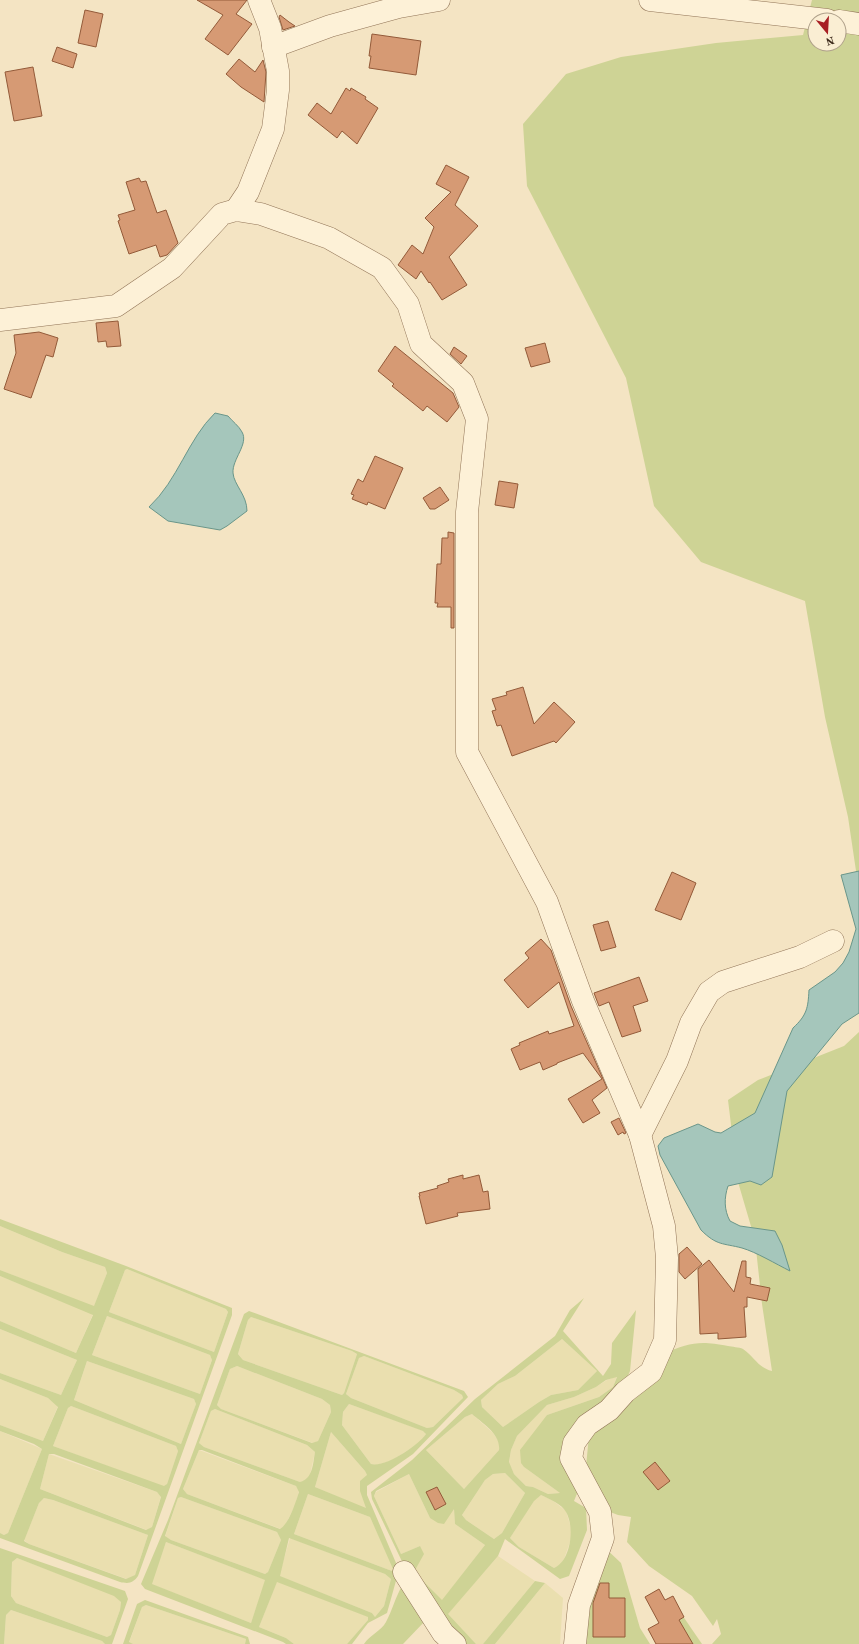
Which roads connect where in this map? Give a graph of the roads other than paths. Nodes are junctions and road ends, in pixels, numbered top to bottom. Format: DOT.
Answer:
graph roads {
  1 [pos="259,0"];
  2 [pos="439,0"];
  3 [pos="650,0"];
  4 [pos="807,18"];
  5 [pos="847,22"];
  6 [pos="859,24"];
  7 [pos="273,47"];
  8 [pos="236,210"];
  9 [pos="0,320"];
  10 [pos="832,941"];
  11 [pos="640,1135"];
  12 [pos="404,1572"];
  13 [pos="454,1644"];
  14 [pos="575,1644"];
  1 -- 7 [label="street"];
  2 -- 7 [label="street"];
  3 -- 4 [label="street"];
  5 -- 6 [label="street"];
  7 -- 8 [label="street"];
  8 -- 9 [label="street"];
  8 -- 11 [label="street"];
  10 -- 11 [label="street"];
  11 -- 14 [label="street"];
  12 -- 13 [label="street"];
}
